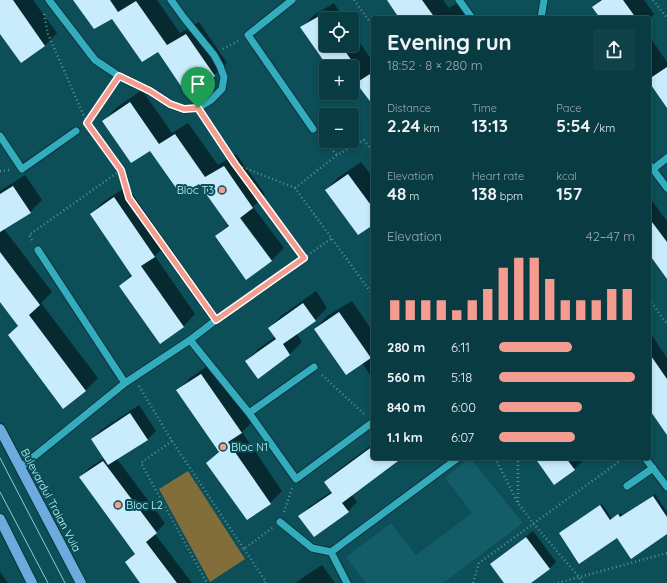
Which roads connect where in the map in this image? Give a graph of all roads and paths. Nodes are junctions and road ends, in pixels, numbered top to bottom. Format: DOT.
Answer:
graph roads {
  1 [pos="49,0"];
  2 [pos="171,0"];
  3 [pos="292,0"];
  4 [pos="354,0"];
  5 [pos="459,0"];
  6 [pos="544,0"];
  7 [pos="653,0"];
  8 [pos="44,14"];
  9 [pos="471,16"];
  10 [pos="541,16"];
  11 [pos="667,18"];
  12 [pos="371,23"];
  13 [pos="248,35"];
  14 [pos="214,55"];
  15 [pos="119,76"];
  16 [pos="198,108"];
  17 [pos="87,123"];
  18 [pos="313,129"];
  19 [pos="76,130"];
  20 [pos="0,136"];
  21 [pos="371,149"];
  22 [pos="337,155"];
  23 [pos="667,158"];
  24 [pos="235,164"];
  25 [pos="651,167"];
  26 [pos="121,170"];
  27 [pos="295,188"];
  28 [pos="667,188"];
  29 [pos="129,198"];
  30 [pos="332,238"];
  31 [pos="38,250"];
  32 [pos="304,258"];
  33 [pos="371,292"];
  34 [pos="651,302"];
  35 [pos="216,320"];
  36 [pos="667,324"];
  37 [pos="190,340"];
  38 [pos="314,367"];
  39 [pos="133,377"];
  40 [pos="126,383"];
  41 [pos="249,413"];
  42 [pos="371,421"];
  43 [pos="371,423"];
  44 [pos="0,429"];
  45 [pos="172,441"];
  46 [pos="455,460"];
  47 [pos="496,460"];
  48 [pos="518,460"];
  49 [pos="621,460"];
  50 [pos="647,460"];
  51 [pos="20,468"];
  52 [pos="653,468"];
  53 [pos="296,479"];
  54 [pos="627,486"];
  55 [pos="667,487"];
  56 [pos="518,502"];
  57 [pos="0,519"];
  58 [pos="280,522"];
  59 [pos="533,523"];
  60 [pos="244,549"];
  61 [pos="332,552"];
  62 [pos="667,553"];
  63 [pos="579,577"];
  64 [pos="32,583"];
  65 [pos="81,583"];
  66 [pos="207,583"];
  67 [pos="265,583"];
  68 [pos="347,583"];
  69 [pos="473,583"];
  70 [pos="558,583"];
  71 [pos="583,583"];
  1 -- 15 [label="street"];
  2 -- 14 [label="street"];
  3 -- 13 [label="street"];
  4 -- 12 [label="path"];
  5 -- 9 [label="street"];
  6 -- 10 [label="street"];
  7 -- 11 [label="path"];
  8 -- 17 [label="path"];
  13 -- 14 [label="path"];
  13 -- 18 [label="street"];
  14 -- 16 [label="street"];
  15 -- 16 [label="street"];
  15 -- 17 [label="path"];
  16 -- 24 [label="path"];
  17 -- 19 [label="path"];
  17 -- 26 [label="path"];
  18 -- 22 [label="path"];
  19 -- 20 [label="street"];
  21 -- 22 [label="path"];
  22 -- 27 [label="path"];
  23 -- 25 [label="street"];
  24 -- 27 [label="path"];
  24 -- 32 [label="path"];
  25 -- 28 [label="street"];
  26 -- 29 [label="path"];
  26 -- 31 [label="path"];
  27 -- 30 [label="path"];
  29 -- 35 [label="street"];
  30 -- 32 [label="path"];
  30 -- 33 [label="path"];
  31 -- 40 [label="street"];
  32 -- 35 [label="path"];
  34 -- 36 [label="path"];
  35 -- 37 [label="street"];
  37 -- 39 [label="street"];
  37 -- 41 [label="street"];
  38 -- 41 [label="street"];
  38 -- 42 [label="path"];
  39 -- 40 [label="street"];
  39 -- 45 [label="path"];
  40 -- 51 [label="street"];
  41 -- 53 [label="street"];
  43 -- 53 [label="street"];
  44 -- 51 [label="main road, Bulevardul Traian Vuia"];
  45 -- 60 [label="path"];
  45 -- 66 [label="path"];
  46 -- 61 [label="street"];
  47 -- 56 [label="path"];
  48 -- 56 [label="path"];
  49 -- 59 [label="path"];
  50 -- 52 [label="street"];
  51 -- 65 [label="main road, Bulevardul Traian Vuia"];
  52 -- 54 [label="street"];
  52 -- 55 [label="street"];
  53 -- 58 [label="path"];
  56 -- 59 [label="path"];
  57 -- 64 [label="main road"];
  58 -- 60 [label="path"];
  58 -- 61 [label="street"];
  59 -- 63 [label="path"];
  59 -- 69 [label="path"];
  60 -- 67 [label="path"];
  61 -- 68 [label="street"];
  62 -- 63 [label="path"];
  63 -- 70 [label="path"];
  63 -- 71 [label="path"];
}
